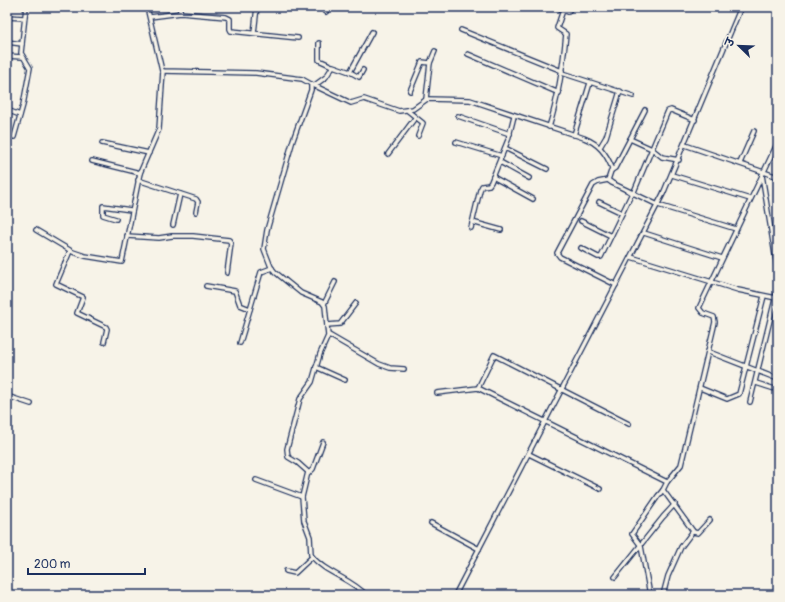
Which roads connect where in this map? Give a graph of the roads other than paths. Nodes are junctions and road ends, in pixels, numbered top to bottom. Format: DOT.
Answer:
graph roads {
  1 [pos="26,7"];
  2 [pos="147,7"];
  3 [pos="180,7"];
  4 [pos="257,7"];
  5 [pos="317,7"];
  6 [pos="556,7"];
  7 [pos="571,7"];
  8 [pos="742,7"];
  9 [pos="563,10"];
  10 [pos="326,12"];
  11 [pos="180,13"];
  12 [pos="7,17"];
  13 [pos="150,17"];
  14 [pos="24,18"];
  15 [pos="461,30"];
  16 [pos="372,32"];
  17 [pos="254,33"];
  18 [pos="298,38"];
  19 [pos="7,42"];
  20 [pos="319,43"];
  21 [pos="22,44"];
  22 [pos="435,51"];
  23 [pos="468,54"];
  24 [pos="7,56"];
  25 [pos="22,57"];
  26 [pos="430,63"];
  27 [pos="332,66"];
  28 [pos="363,70"];
  29 [pos="163,71"];
  30 [pos="350,72"];
  31 [pos="562,72"];
  32 [pos="590,83"];
  33 [pos="313,84"];
  34 [pos="410,91"];
  35 [pos="620,91"];
  36 [pos="559,92"];
  37 [pos="633,96"];
  38 [pos="426,99"];
  39 [pos="7,110"];
  40 [pos="644,110"];
  41 [pos="408,111"];
  42 [pos="20,115"];
  43 [pos="458,116"];
  44 [pos="514,116"];
  45 [pos="415,118"];
  46 [pos="695,120"];
  47 [pos="549,127"];
  48 [pos="754,131"];
  49 [pos="510,134"];
  50 [pos="574,135"];
  51 [pos="418,136"];
  52 [pos="14,137"];
  53 [pos="631,140"];
  54 [pos="456,142"];
  55 [pos="778,142"];
  56 [pos="102,143"];
  57 [pos="685,145"];
  58 [pos="600,147"];
  59 [pos="506,148"];
  60 [pos="652,149"];
  61 [pos="149,153"];
  62 [pos="388,154"];
  63 [pos="502,156"];
  64 [pos="679,160"];
  65 [pos="92,161"];
  66 [pos="500,162"];
  67 [pos="740,163"];
  68 [pos="547,169"];
  69 [pos="612,170"];
  70 [pos="140,173"];
  71 [pos="763,173"];
  72 [pos="672,175"];
  73 [pos="493,177"];
  74 [pos="778,177"];
  75 [pos="529,178"];
  76 [pos="138,180"];
  77 [pos="608,180"];
  78 [pos="180,194"];
  79 [pos="633,194"];
  80 [pos="533,199"];
  81 [pos="750,199"];
  82 [pos="599,202"];
  83 [pos="658,205"];
  84 [pos="131,210"];
  85 [pos="196,212"];
  86 [pos="622,214"];
  87 [pos="116,219"];
  88 [pos="581,221"];
  89 [pos="472,222"];
  90 [pos="173,225"];
  91 [pos="471,228"];
  92 [pos="736,229"];
  93 [pos="36,230"];
  94 [pos="501,230"];
  95 [pos="644,233"];
  96 [pos="127,236"];
  97 [pos="611,236"];
  98 [pos="581,248"];
  99 [pos="70,251"];
  100 [pos="631,257"];
  101 [pos="722,258"];
  102 [pos="272,268"];
  103 [pos="227,273"];
  104 [pos="778,273"];
  105 [pos="711,281"];
  106 [pos="335,282"];
  107 [pos="616,285"];
  108 [pos="206,286"];
  109 [pos="778,287"];
  110 [pos="764,296"];
  111 [pos="776,298"];
  112 [pos="356,303"];
  113 [pos="324,304"];
  114 [pos="250,309"];
  115 [pos="327,325"];
  116 [pos="329,335"];
  117 [pos="104,342"];
  118 [pos="240,343"];
  119 [pos="709,352"];
  120 [pos="316,367"];
  121 [pos="747,367"];
  122 [pos="404,369"];
  123 [pos="758,371"];
  124 [pos="778,379"];
  125 [pos="345,380"];
  126 [pos="756,383"];
  127 [pos="478,388"];
  128 [pos="700,388"];
  129 [pos="778,390"];
  130 [pos="562,391"];
  131 [pos="437,394"];
  132 [pos="7,396"];
  133 [pos="750,402"];
  134 [pos="31,404"];
  135 [pos="545,422"];
  136 [pos="629,424"];
  137 [pos="323,442"];
  138 [pos="529,454"];
  139 [pos="308,474"];
  140 [pos="256,480"];
  141 [pos="667,482"];
  142 [pos="600,489"];
  143 [pos="663,490"];
  144 [pos="302,497"];
  145 [pos="675,504"];
  146 [pos="710,520"];
  147 [pos="431,523"];
  148 [pos="693,532"];
  149 [pos="641,546"];
  150 [pos="479,549"];
  151 [pos="312,556"];
  152 [pos="286,571"];
  153 [pos="615,577"];
  154 [pos="366,595"];
  155 [pos="455,595"];
  156 [pos="650,595"];
  157 [pos="663,595"];
  1 -- 14 [label="street"];
  2 -- 13 [label="street"];
  3 -- 11 [label="street"];
  4 -- 17 [label="street"];
  5 -- 10 [label="street"];
  6 -- 9 [label="street"];
  7 -- 9 [label="street"];
  8 -- 46 [label="street"];
  9 -- 31 [label="street"];
  11 -- 13 [label="street"];
  11 -- 17 [label="street"];
  12 -- 14 [label="street"];
  13 -- 29 [label="street"];
  14 -- 21 [label="street"];
  15 -- 31 [label="street"];
  16 -- 30 [label="street"];
  17 -- 18 [label="street"];
  19 -- 21 [label="street"];
  20 -- 27 [label="street"];
  21 -- 25 [label="street"];
  22 -- 26 [label="street"];
  23 -- 36 [label="street"];
  24 -- 25 [label="street"];
  25 -- 42 [label="street"];
  26 -- 34 [label="street"];
  26 -- 38 [label="street"];
  27 -- 30 [label="street"];
  27 -- 33 [label="street"];
  28 -- 30 [label="street"];
  29 -- 33 [label="street"];
  29 -- 61 [label="street"];
  31 -- 32 [label="street"];
  31 -- 36 [label="street"];
  32 -- 35 [label="street"];
  32 -- 50 [label="street"];
  33 -- 41 [label="street"];
  33 -- 102 [label="street"];
  35 -- 37 [label="street"];
  35 -- 58 [label="street"];
  36 -- 47 [label="street"];
  38 -- 41 [label="street"];
  38 -- 44 [label="street"];
  39 -- 42 [label="street"];
  40 -- 53 [label="street"];
  41 -- 45 [label="street"];
  42 -- 52 [label="street"];
  43 -- 49 [label="street"];
  44 -- 47 [label="street"];
  44 -- 49 [label="street"];
  45 -- 51 [label="street"];
  45 -- 62 [label="street"];
  46 -- 57 [label="street"];
  46 -- 60 [label="street"];
  47 -- 50 [label="street"];
  48 -- 67 [label="street"];
  49 -- 59 [label="street"];
  50 -- 58 [label="street"];
  53 -- 60 [label="street"];
  53 -- 69 [label="street"];
  54 -- 63 [label="street"];
  55 -- 71 [label="street"];
  56 -- 61 [label="street"];
  57 -- 64 [label="street"];
  57 -- 67 [label="street"];
  58 -- 69 [label="street"];
  59 -- 63 [label="street"];
  59 -- 68 [label="street"];
  60 -- 64 [label="street"];
  60 -- 79 [label="street"];
  61 -- 70 [label="street"];
  63 -- 66 [label="street"];
  64 -- 72 [label="street"];
  65 -- 70 [label="street"];
  66 -- 73 [label="street"];
  66 -- 75 [label="street"];
  67 -- 71 [label="street"];
  69 -- 77 [label="street"];
  70 -- 76 [label="street"];
  71 -- 74 [label="street"];
  71 -- 81 [label="street"];
  71 -- 104 [label="street"];
  72 -- 81 [label="street"];
  72 -- 83 [label="street"];
  73 -- 80 [label="street"];
  73 -- 89 [label="street"];
  76 -- 78 [label="street"];
  76 -- 84 [label="street"];
  77 -- 79 [label="street"];
  77 -- 107 [label="street"];
  78 -- 85 [label="street"];
  78 -- 90 [label="street"];
  79 -- 83 [label="street"];
  79 -- 86 [label="street"];
  81 -- 92 [label="street"];
  82 -- 86 [label="street"];
  83 -- 92 [label="street"];
  83 -- 95 [label="street"];
  84 -- 87 [label="street"];
  84 -- 96 [label="street"];
  86 -- 97 [label="street"];
  88 -- 97 [label="street"];
  89 -- 91 [label="street"];
  89 -- 94 [label="street"];
  92 -- 101 [label="street"];
  93 -- 99 [label="street"];
  95 -- 100 [label="street"];
  95 -- 101 [label="street"];
  96 -- 99 [label="street"];
  96 -- 103 [label="street"];
  97 -- 98 [label="street"];
  99 -- 117 [label="street"];
  100 -- 105 [label="street"];
  100 -- 107 [label="street"];
  101 -- 105 [label="street"];
  102 -- 113 [label="street"];
  102 -- 114 [label="street"];
  105 -- 110 [label="street"];
  105 -- 119 [label="street"];
  106 -- 113 [label="street"];
  107 -- 130 [label="street"];
  108 -- 114 [label="street"];
  109 -- 111 [label="street"];
  110 -- 111 [label="street"];
  110 -- 121 [label="street"];
  111 -- 123 [label="street"];
  112 -- 115 [label="street"];
  113 -- 115 [label="street"];
  114 -- 118 [label="street"];
  115 -- 116 [label="street"];
  116 -- 120 [label="street"];
  116 -- 122 [label="street"];
  119 -- 121 [label="street"];
  119 -- 128 [label="street"];
  120 -- 125 [label="street"];
  120 -- 139 [label="street"];
  121 -- 123 [label="street"];
  121 -- 128 [label="street"];
  123 -- 124 [label="street"];
  123 -- 126 [label="street"];
  126 -- 129 [label="street"];
  126 -- 133 [label="street"];
  127 -- 130 [label="street"];
  127 -- 131 [label="street"];
  127 -- 135 [label="street"];
  128 -- 141 [label="street"];
  130 -- 135 [label="street"];
  130 -- 136 [label="street"];
  132 -- 134 [label="street"];
  135 -- 138 [label="street"];
  135 -- 141 [label="street"];
  137 -- 139 [label="street"];
  138 -- 142 [label="street"];
  138 -- 150 [label="street"];
  139 -- 144 [label="street"];
  140 -- 144 [label="street"];
  141 -- 143 [label="street"];
  143 -- 145 [label="street"];
  143 -- 149 [label="street"];
  144 -- 151 [label="street"];
  145 -- 148 [label="street"];
  145 -- 149 [label="street"];
  146 -- 148 [label="street"];
  147 -- 150 [label="street"];
  148 -- 157 [label="street"];
  149 -- 153 [label="street"];
  149 -- 156 [label="street"];
  150 -- 155 [label="street"];
  151 -- 152 [label="street"];
  151 -- 154 [label="street"];
}
